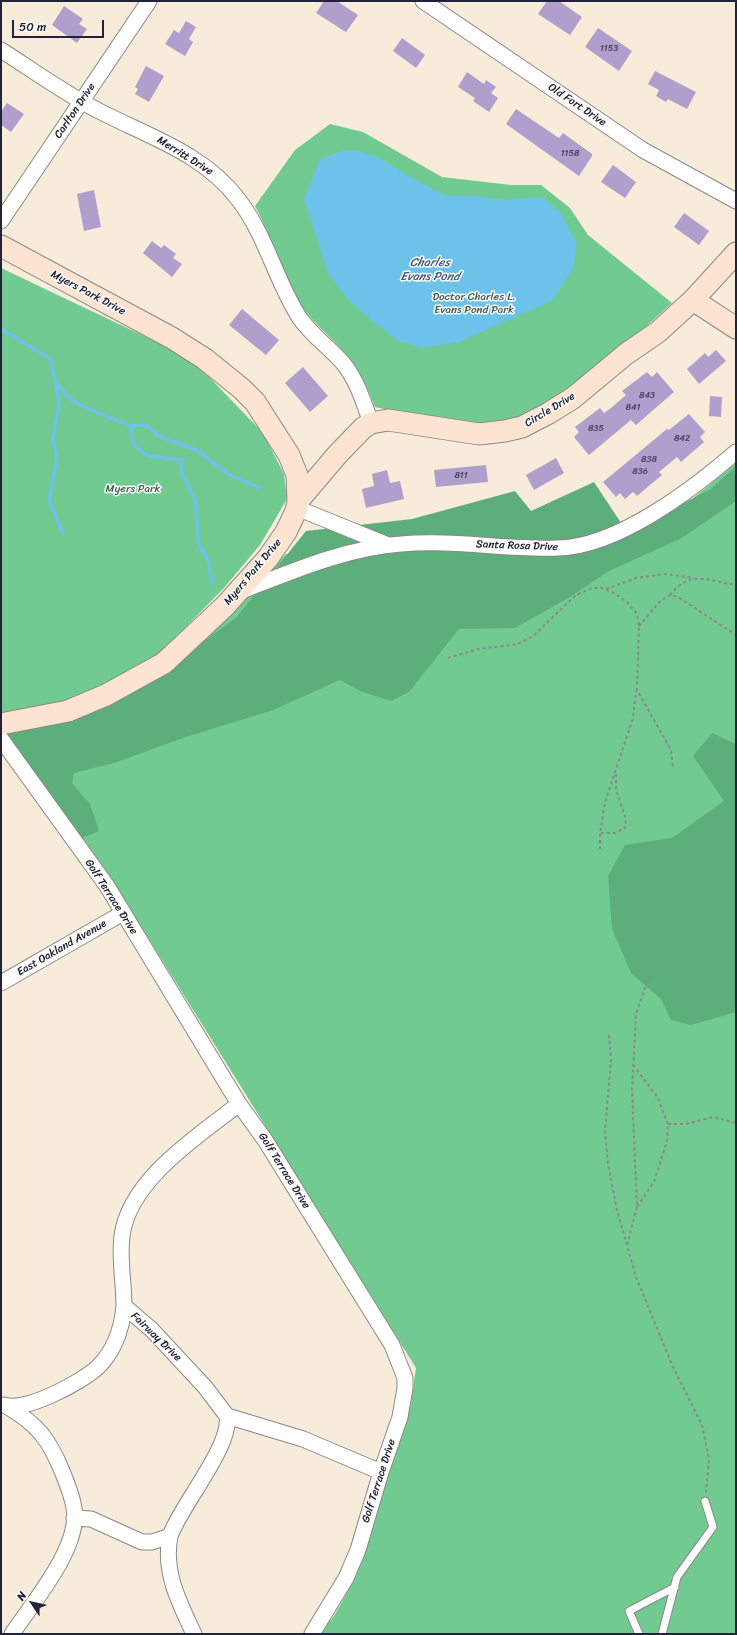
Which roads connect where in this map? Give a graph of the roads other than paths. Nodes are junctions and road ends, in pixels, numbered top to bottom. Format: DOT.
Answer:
graph roads {
  1 [pos="149,1"];
  2 [pos="423,1"];
  3 [pos="1,50"];
  4 [pos="82,101"];
  5 [pos="736,201"];
  6 [pos="1,221"];
  7 [pos="1,246"];
  8 [pos="736,253"];
  9 [pos="693,300"];
  10 [pos="736,328"];
  11 [pos="371,423"];
  12 [pos="736,452"];
  13 [pos="297,504"];
  14 [pos="390,546"];
  15 [pos="236,593"];
  16 [pos="1,724"];
  17 [pos="1,739"];
  18 [pos="123,913"];
  19 [pos="1,983"];
  20 [pos="239,1104"];
  21 [pos="124,1306"];
  22 [pos="5,1405"];
  23 [pos="226,1416"];
  24 [pos="381,1472"];
  25 [pos="705,1501"];
  26 [pos="74,1518"];
  27 [pos="170,1536"];
  28 [pos="675,1587"];
  29 [pos="12,1634"];
  30 [pos="194,1634"];
  31 [pos="312,1634"];
  32 [pos="639,1634"];
  33 [pos="662,1634"];
  1 -- 4 [label="street, Carlton Drive"];
  2 -- 5 [label="street, Old Fort Drive"];
  3 -- 4 [label="street, Merritt Drive"];
  4 -- 6 [label="street, Carlton Drive"];
  4 -- 11 [label="street, Merritt Drive"];
  7 -- 13 [label="street, Myers Park Drive"];
  8 -- 9 [label="street, Circle Drive"];
  9 -- 10 [label="street"];
  9 -- 11 [label="street, Circle Drive"];
  11 -- 13 [label="street"];
  12 -- 14 [label="street, Santa Rosa Drive"];
  13 -- 14 [label="street, Santa Rosa Drive"];
  13 -- 15 [label="street, Myers Park Drive"];
  14 -- 15 [label="street, Santa Rosa Drive"];
  15 -- 16 [label="street, Myers Park Drive"];
  17 -- 18 [label="street, Golf Terrace Drive"];
  18 -- 19 [label="street, East Oakland Avenue"];
  18 -- 20 [label="street, Golf Terrace Drive"];
  20 -- 21 [label="street, Fairway Drive"];
  20 -- 24 [label="street, Golf Terrace Drive"];
  21 -- 22 [label="street"];
  21 -- 23 [label="street, Fairway Drive"];
  22 -- 26 [label="street"];
  23 -- 24 [label="street"];
  23 -- 27 [label="street"];
  24 -- 31 [label="street, Golf Terrace Drive"];
  25 -- 28 [label="lane"];
  26 -- 27 [label="street"];
  26 -- 29 [label="street"];
  27 -- 30 [label="street"];
  28 -- 32 [label="lane"];
  28 -- 33 [label="lane"];
}
